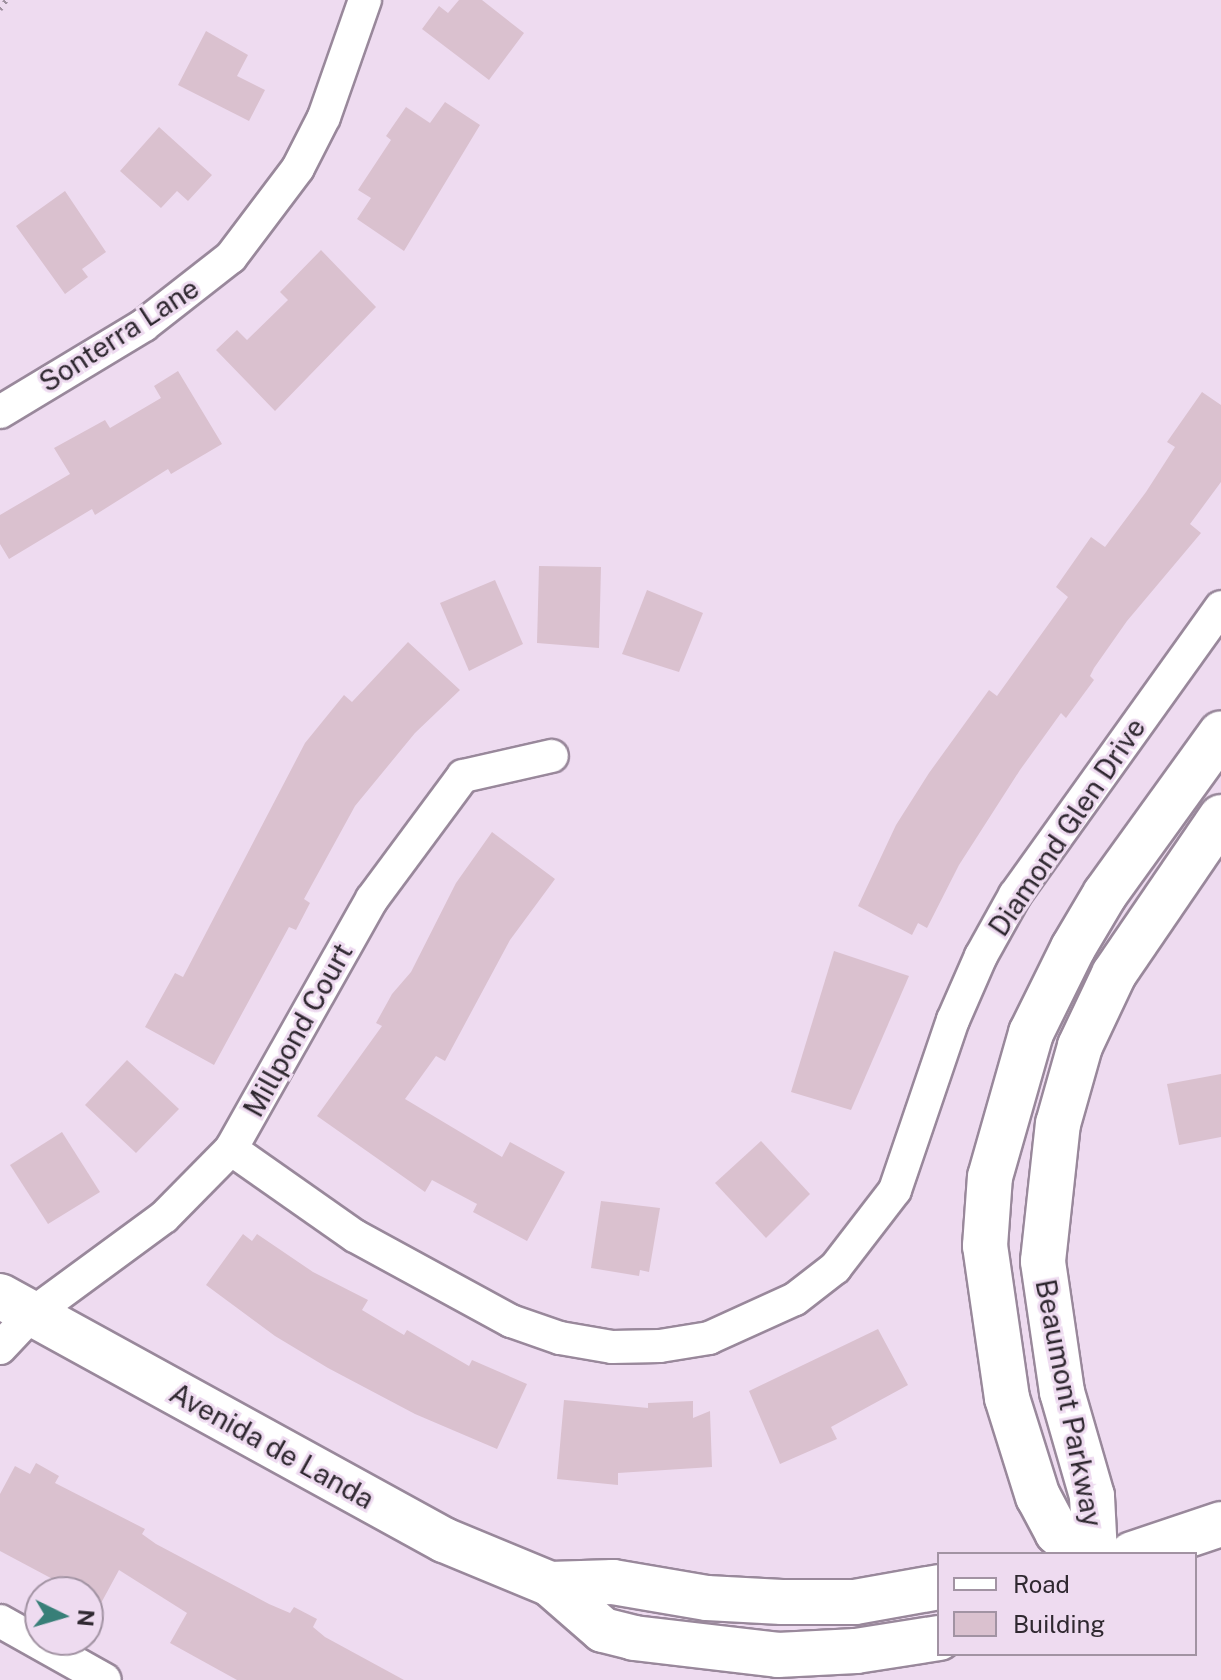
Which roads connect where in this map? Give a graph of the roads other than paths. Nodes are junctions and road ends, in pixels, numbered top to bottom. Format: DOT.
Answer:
graph roads {
  1 [pos="365,0"];
  2 [pos="0,412"];
  3 [pos="1221,607"];
  4 [pos="1221,733"];
  5 [pos="552,756"];
  6 [pos="1221,817"];
  7 [pos="231,1149"];
  8 [pos="16,1305"];
  9 [pos="0,1348"];
  10 [pos="1221,1524"];
  11 [pos="1080,1552"];
  12 [pos="1095,1552"];
  13 [pos="1138,1552"];
  14 [pos="550,1584"];
  15 [pos="937,1587"];
  16 [pos="0,1621"];
  17 [pos="937,1638"];
  18 [pos="105,1680"];
  1 -- 2 [label="street, Sonterra Lane"];
  3 -- 7 [label="street, Diamond Glen Drive"];
  4 -- 11 [label="street, Beaumont Parkway"];
  5 -- 7 [label="street, Millpond Court"];
  6 -- 12 [label="street, Beaumont Parkway"];
  7 -- 8 [label="street, Millpond Court"];
  8 -- 9 [label="street, Millpond Court"];
  8 -- 14 [label="street, Avenida de Landa"];
  10 -- 13 [label="street"];
  14 -- 15 [label="street, Avenida de Landa"];
  14 -- 17 [label="street, Avenida de Landa"];
  16 -- 18 [label="street"];
}
